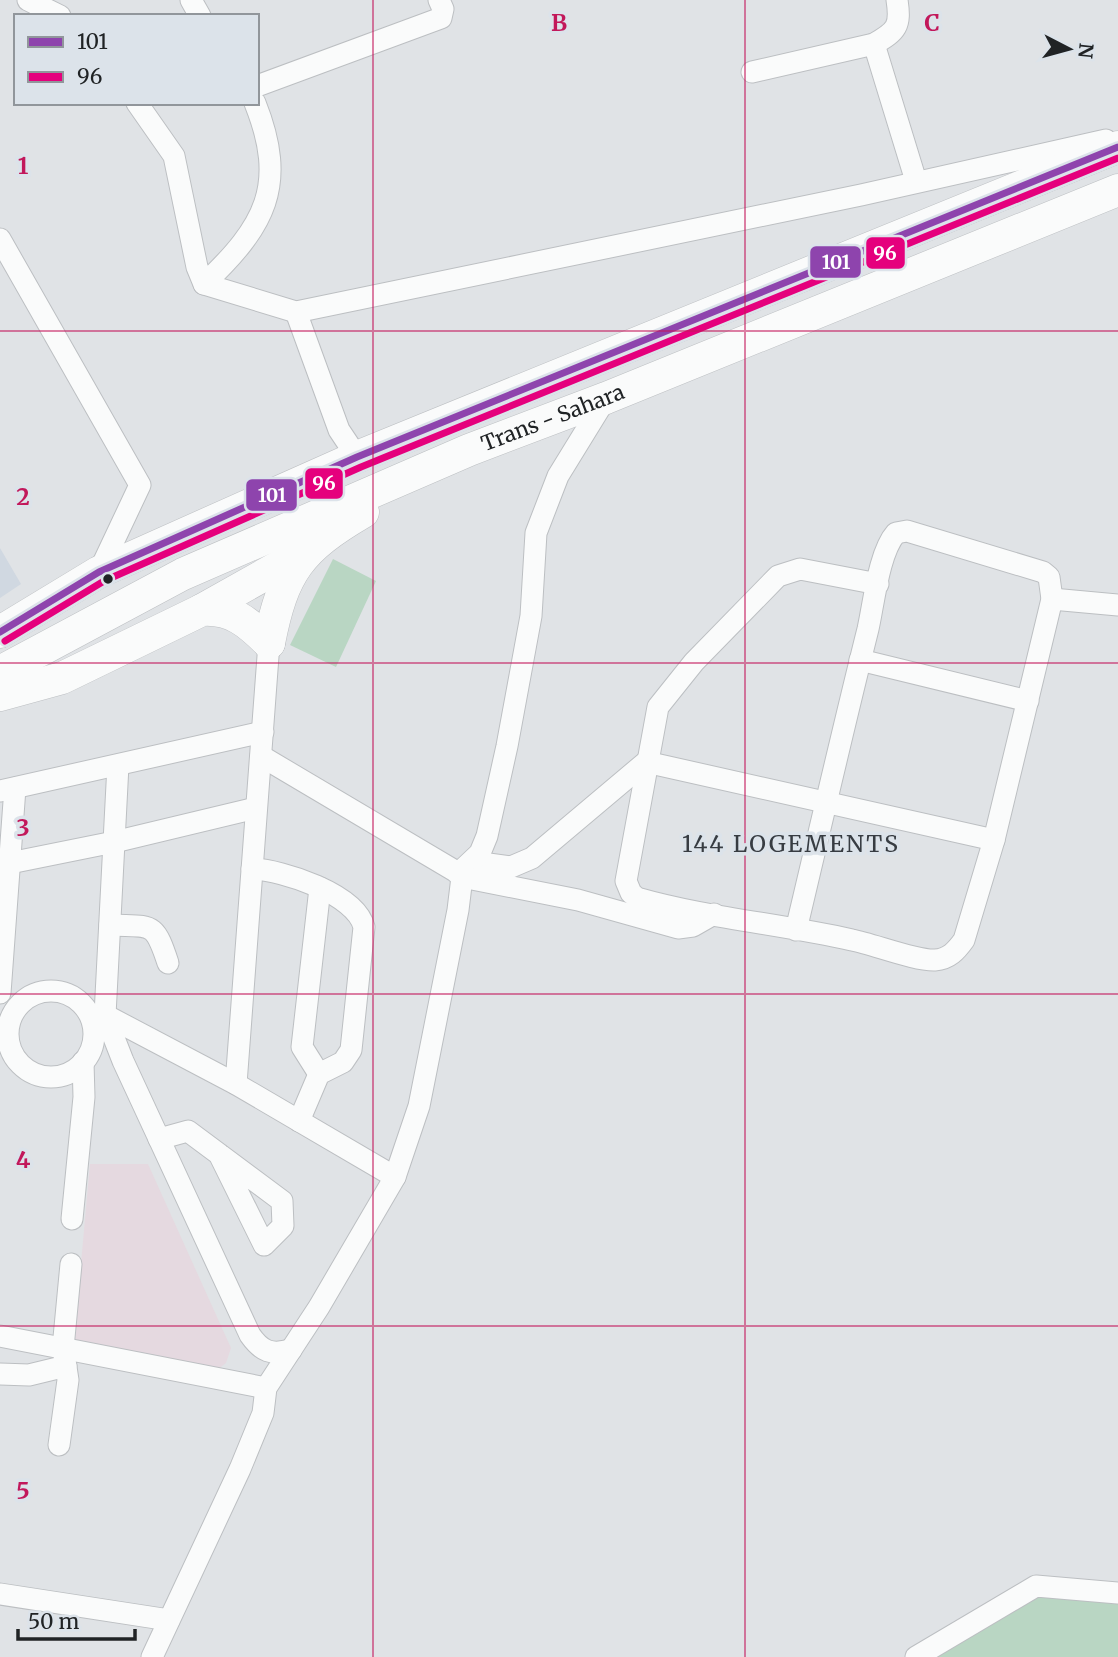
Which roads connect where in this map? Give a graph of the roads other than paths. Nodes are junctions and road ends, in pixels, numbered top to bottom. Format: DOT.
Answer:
graph roads {
  1 [pos="28,0"];
  2 [pos="439,0"];
  3 [pos="897,0"];
  4 [pos="56,14"];
  5 [pos="874,44"];
  6 [pos="752,72"];
  7 [pos="259,85"];
  8 [pos="138,105"];
  9 [pos="256,105"];
  10 [pos="1118,138"];
  11 [pos="1118,147"];
  12 [pos="916,181"];
  13 [pos="1118,190"];
  14 [pos="1066,210"];
  15 [pos="1118,211"];
  16 [pos="0,239"];
  17 [pos="204,284"];
  18 [pos="296,312"];
  19 [pos="606,398"];
  20 [pos="469,450"];
  21 [pos="357,457"];
  22 [pos="308,550"];
  23 [pos="99,572"];
  24 [pos="878,584"];
  25 [pos="1052,599"];
  26 [pos="1118,606"];
  27 [pos="202,610"];
  28 [pos="0,632"];
  29 [pos="269,643"];
  30 [pos="860,660"];
  31 [pos="0,672"];
  32 [pos="0,695"];
  33 [pos="1028,701"];
  34 [pos="263,732"];
  35 [pos="261,755"];
  36 [pos="646,762"];
  37 [pos="118,765"];
  38 [pos="7,790"];
  39 [pos="826,800"];
  40 [pos="256,808"];
  41 [pos="994,840"];
  42 [pos="114,842"];
  43 [pos="4,864"];
  44 [pos="252,869"];
  45 [pos="463,870"];
  46 [pos="320,888"];
  47 [pos="713,914"];
  48 [pos="110,925"];
  49 [pos="796,930"];
  50 [pos="168,963"];
  51 [pos="0,993"];
  52 [pos="99,1018"];
  53 [pos="4,1031"];
  54 [pos="83,1062"];
  55 [pos="319,1074"];
  56 [pos="236,1084"];
  57 [pos="299,1121"];
  58 [pos="159,1139"];
  59 [pos="219,1154"];
  60 [pos="396,1177"];
  61 [pos="72,1219"];
  62 [pos="71,1264"];
  63 [pos="0,1336"];
  64 [pos="291,1350"];
  65 [pos="64,1357"];
  66 [pos="0,1374"];
  67 [pos="266,1388"];
  68 [pos="59,1445"];
  69 [pos="1118,1593"];
  70 [pos="0,1594"];
  71 [pos="169,1620"];
  72 [pos="152,1657"];
  73 [pos="916,1657"];
  1 -- 4 [label="street"];
  2 -- 7 [label="street"];
  3 -- 5 [label="street"];
  5 -- 6 [label="street"];
  5 -- 12 [label="street"];
  8 -- 17 [label="street"];
  9 -- 17 [label="street"];
  10 -- 12 [label="street"];
  11 -- 21 [label="highway, Trans - Sahara"];
  12 -- 18 [label="street"];
  13 -- 14 [label="highway, Trans - Sahara"];
  14 -- 15 [label="highway"];
  14 -- 19 [label="highway, Trans - Sahara"];
  16 -- 23 [label="street"];
  17 -- 18 [label="street"];
  18 -- 21 [label="street"];
  19 -- 20 [label="highway, Trans - Sahara"];
  19 -- 45 [label="street"];
  20 -- 22 [label="highway"];
  20 -- 31 [label="highway, Trans - Sahara"];
  21 -- 23 [label="highway, Trans - Sahara"];
  22 -- 27 [label="highway"];
  22 -- 29 [label="highway"];
  23 -- 28 [label="highway, Trans - Sahara"];
  24 -- 25 [label="street"];
  24 -- 30 [label="street"];
  24 -- 36 [label="street"];
  25 -- 26 [label="street"];
  25 -- 33 [label="street"];
  27 -- 29 [label="highway"];
  27 -- 32 [label="highway"];
  29 -- 34 [label="street"];
  30 -- 33 [label="street"];
  30 -- 39 [label="street"];
  33 -- 41 [label="street"];
  34 -- 35 [label="street"];
  34 -- 37 [label="street"];
  35 -- 40 [label="street"];
  35 -- 45 [label="street"];
  36 -- 39 [label="street"];
  36 -- 45 [label="street"];
  36 -- 47 [label="street"];
  37 -- 38 [label="street"];
  37 -- 42 [label="street"];
  38 -- 43 [label="street"];
  39 -- 41 [label="street"];
  39 -- 49 [label="street"];
  40 -- 42 [label="street"];
  40 -- 44 [label="street"];
  41 -- 49 [label="street"];
  42 -- 43 [label="street"];
  42 -- 48 [label="street"];
  43 -- 51 [label="street"];
  44 -- 46 [label="street"];
  44 -- 56 [label="street"];
  45 -- 47 [label="street"];
  45 -- 60 [label="street"];
  46 -- 55 [label="street"];
  46 -- 55 [label="street"];
  47 -- 49 [label="street"];
  48 -- 50 [label="street"];
  48 -- 52 [label="street"];
  52 -- 53 [label="street"];
  52 -- 54 [label="street"];
  52 -- 56 [label="street"];
  52 -- 58 [label="street"];
  53 -- 54 [label="street"];
  54 -- 61 [label="street"];
  55 -- 57 [label="street"];
  56 -- 57 [label="street"];
  57 -- 60 [label="street"];
  58 -- 59 [label="street"];
  58 -- 64 [label="street"];
  60 -- 64 [label="street"];
  62 -- 65 [label="street"];
  63 -- 65 [label="street"];
  64 -- 67 [label="street"];
  65 -- 66 [label="street"];
  65 -- 67 [label="street"];
  65 -- 68 [label="street"];
  67 -- 71 [label="street"];
  69 -- 73 [label="street"];
  70 -- 71 [label="street"];
  71 -- 72 [label="street"];
}
